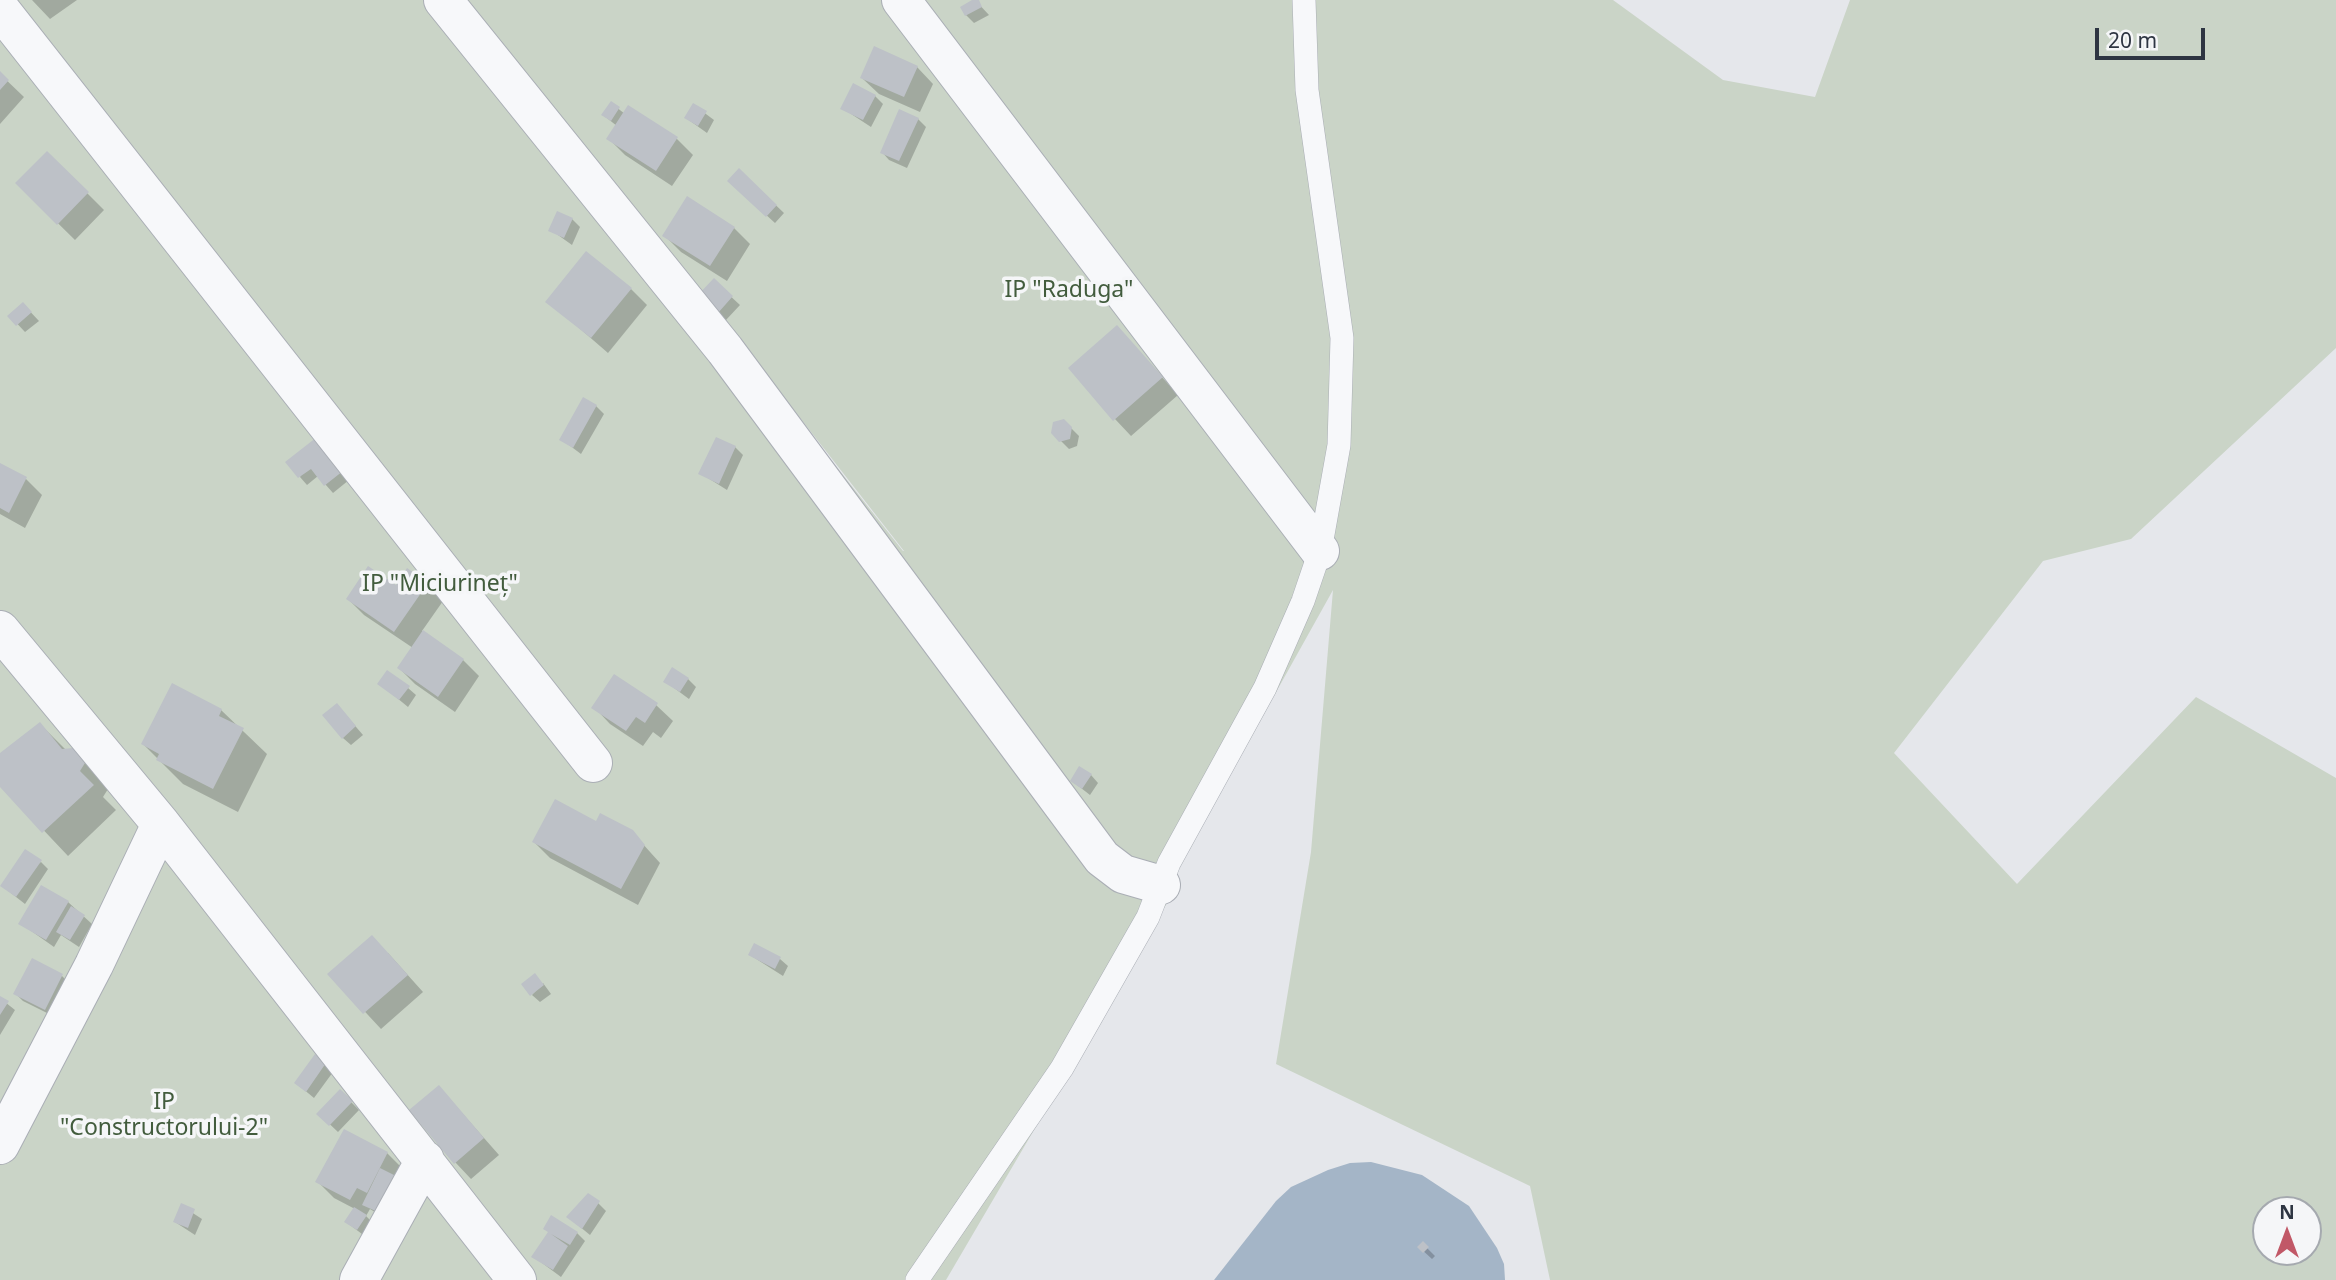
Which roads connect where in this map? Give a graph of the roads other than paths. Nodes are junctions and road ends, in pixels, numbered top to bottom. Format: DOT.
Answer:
graph roads {
  1 [pos="443,0"];
  2 [pos="901,0"];
  3 [pos="1304,0"];
  4 [pos="0,9"];
  5 [pos="1320,551"];
  6 [pos="0,630"];
  7 [pos="593,763"];
  8 [pos="161,824"];
  9 [pos="1161,885"];
  10 [pos="0,1145"];
  11 [pos="425,1160"];
  12 [pos="359,1280"];
  13 [pos="517,1280"];
  14 [pos="917,1280"];
  1 -- 9 [label="street"];
  2 -- 5 [label="street"];
  3 -- 5 [label="lane"];
  4 -- 7 [label="street"];
  5 -- 9 [label="lane"];
  6 -- 8 [label="street"];
  8 -- 10 [label="street"];
  8 -- 11 [label="street"];
  9 -- 14 [label="lane"];
  11 -- 12 [label="street"];
  11 -- 13 [label="street"];
}
